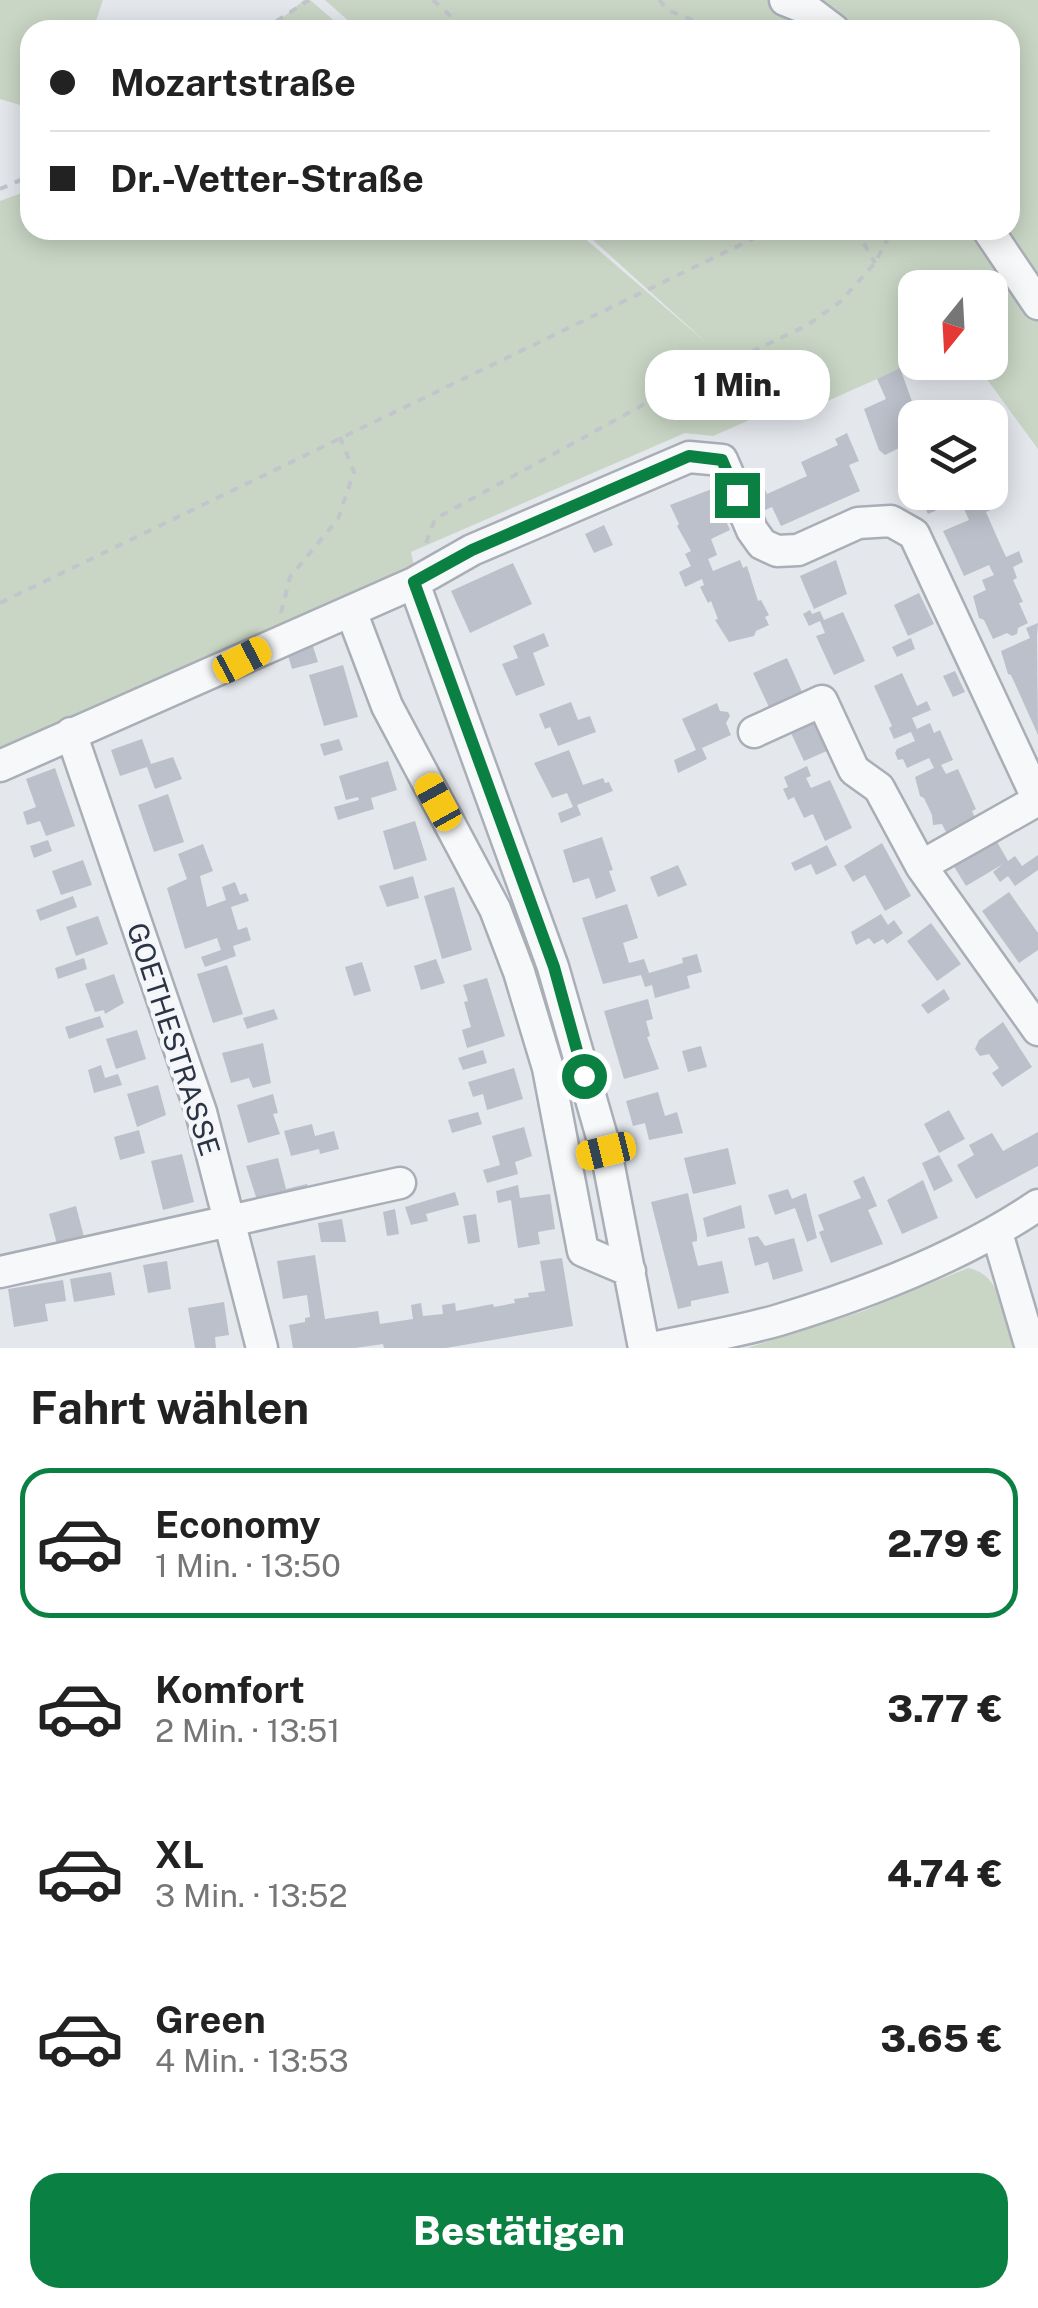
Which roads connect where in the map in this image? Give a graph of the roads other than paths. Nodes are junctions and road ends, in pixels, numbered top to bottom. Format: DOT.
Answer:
graph roads {
  1 [pos="785,0"];
  2 [pos="821,20"];
  3 [pos="995,240"];
  4 [pos="1038,304"];
  5 [pos="414,582"];
  6 [pos="351,611"];
  7 [pos="754,732"];
  8 [pos="70,734"];
  9 [pos="478,760"];
  10 [pos="0,766"];
  11 [pos="427,782"];
  12 [pos="921,866"];
  13 [pos="564,1002"];
  14 [pos="531,1012"];
  15 [pos="1038,1030"];
  16 [pos="606,1151"];
  17 [pos="566,1161"];
  18 [pos="400,1183"];
  19 [pos="1038,1205"];
  20 [pos="230,1223"];
  21 [pos="996,1233"];
  22 [pos="630,1271"];
  23 [pos="0,1272"];
  24 [pos="1033,1346"];
  25 [pos="262,1348"];
  26 [pos="648,1348"];
  1 -- 2 [label="street"];
  3 -- 4 [label="street"];
  5 -- 6 [label="street"];
  5 -- 9 [label="street"];
  5 -- 12 [label="street"];
  6 -- 8 [label="street"];
  6 -- 11 [label="street"];
  7 -- 12 [label="street"];
  8 -- 10 [label="street"];
  8 -- 20 [label="street, GOETHESTRASSE"];
  9 -- 11 [label="street"];
  9 -- 13 [label="street"];
  11 -- 14 [label="street"];
  12 -- 15 [label="street"];
  13 -- 14 [label="street"];
  13 -- 16 [label="street"];
  14 -- 17 [label="street"];
  16 -- 17 [label="street"];
  16 -- 22 [label="street"];
  17 -- 22 [label="street"];
  18 -- 20 [label="street"];
  19 -- 21 [label="street"];
  20 -- 23 [label="street"];
  20 -- 25 [label="street, GOETHESTRASSE"];
  21 -- 24 [label="street"];
  21 -- 26 [label="street"];
  22 -- 26 [label="street"];
}
